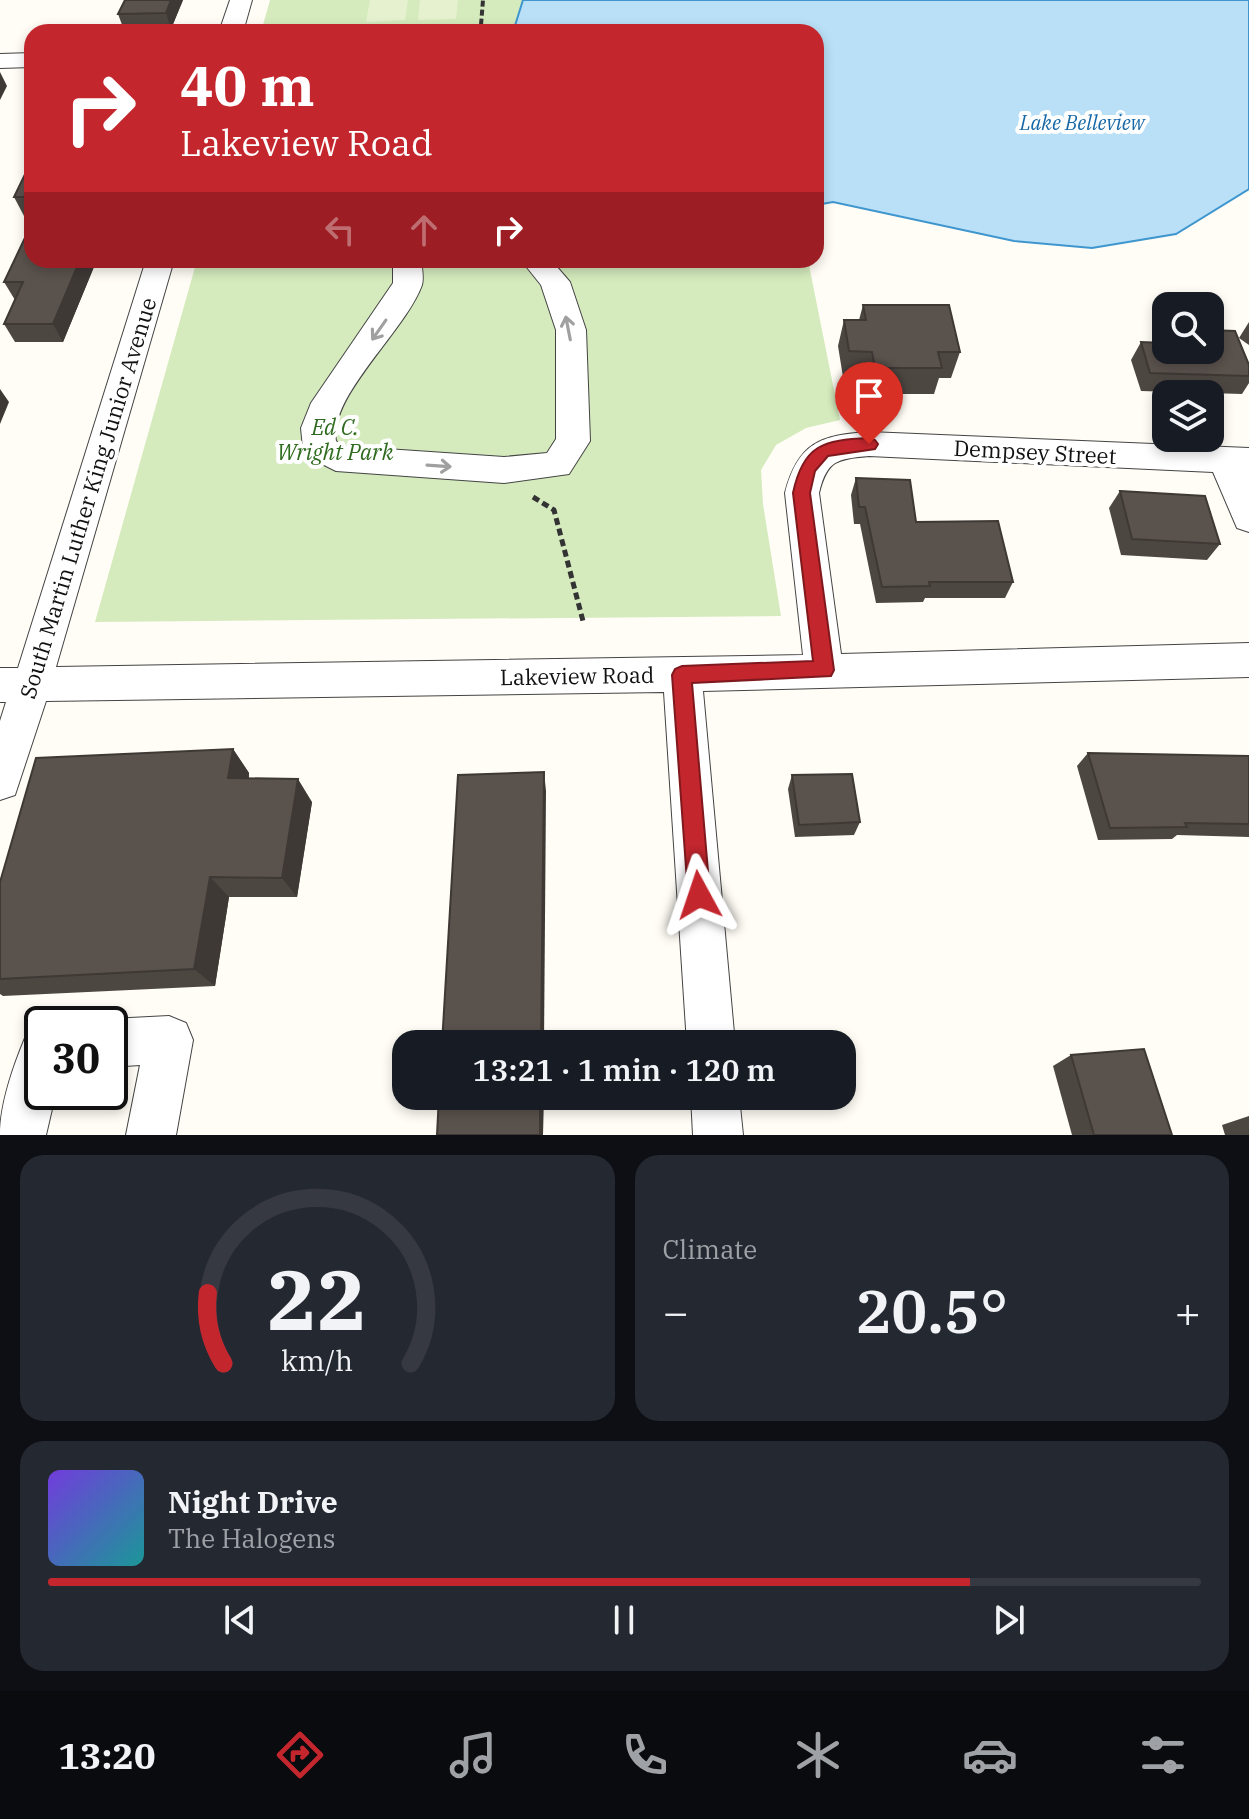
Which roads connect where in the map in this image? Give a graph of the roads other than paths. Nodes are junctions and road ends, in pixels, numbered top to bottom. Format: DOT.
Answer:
graph roads {
  1 [pos="241,0"];
  2 [pos="234,24"];
  3 [pos="24,60"];
  4 [pos="0,61"];
  5 [pos="157,268"];
  6 [pos="407,268"];
  7 [pos="542,268"];
  8 [pos="1237,460"];
  9 [pos="1249,518"];
  10 [pos="1249,660"];
  11 [pos="824,670"];
  12 [pos="682,675"];
  13 [pos="16,684"];
  14 [pos="0,781"];
  15 [pos="710,1030"];
  16 [pos="128,1042"];
  17 [pos="28,1110"];
  18 [pos="716,1110"];
  19 [pos="21,1135"];
  20 [pos="151,1135"];
  21 [pos="718,1135"];
  1 -- 2 [label="street"];
  3 -- 4 [label="street"];
  5 -- 13 [label="street, South Martin Luther King Junior Avenue"];
  6 -- 7 [label="street, one-way"];
  8 -- 9 [label="street"];
  8 -- 11 [label="street, Dempsey Street"];
  10 -- 11 [label="street, Lakeview Road"];
  11 -- 12 [label="street, Lakeview Road"];
  12 -- 13 [label="street, Lakeview Road"];
  12 -- 15 [label="street"];
  13 -- 14 [label="street, South Martin Luther King Junior Avenue"];
  16 -- 20 [label="street"];
  17 -- 19 [label="street"];
  18 -- 21 [label="street"];
}
